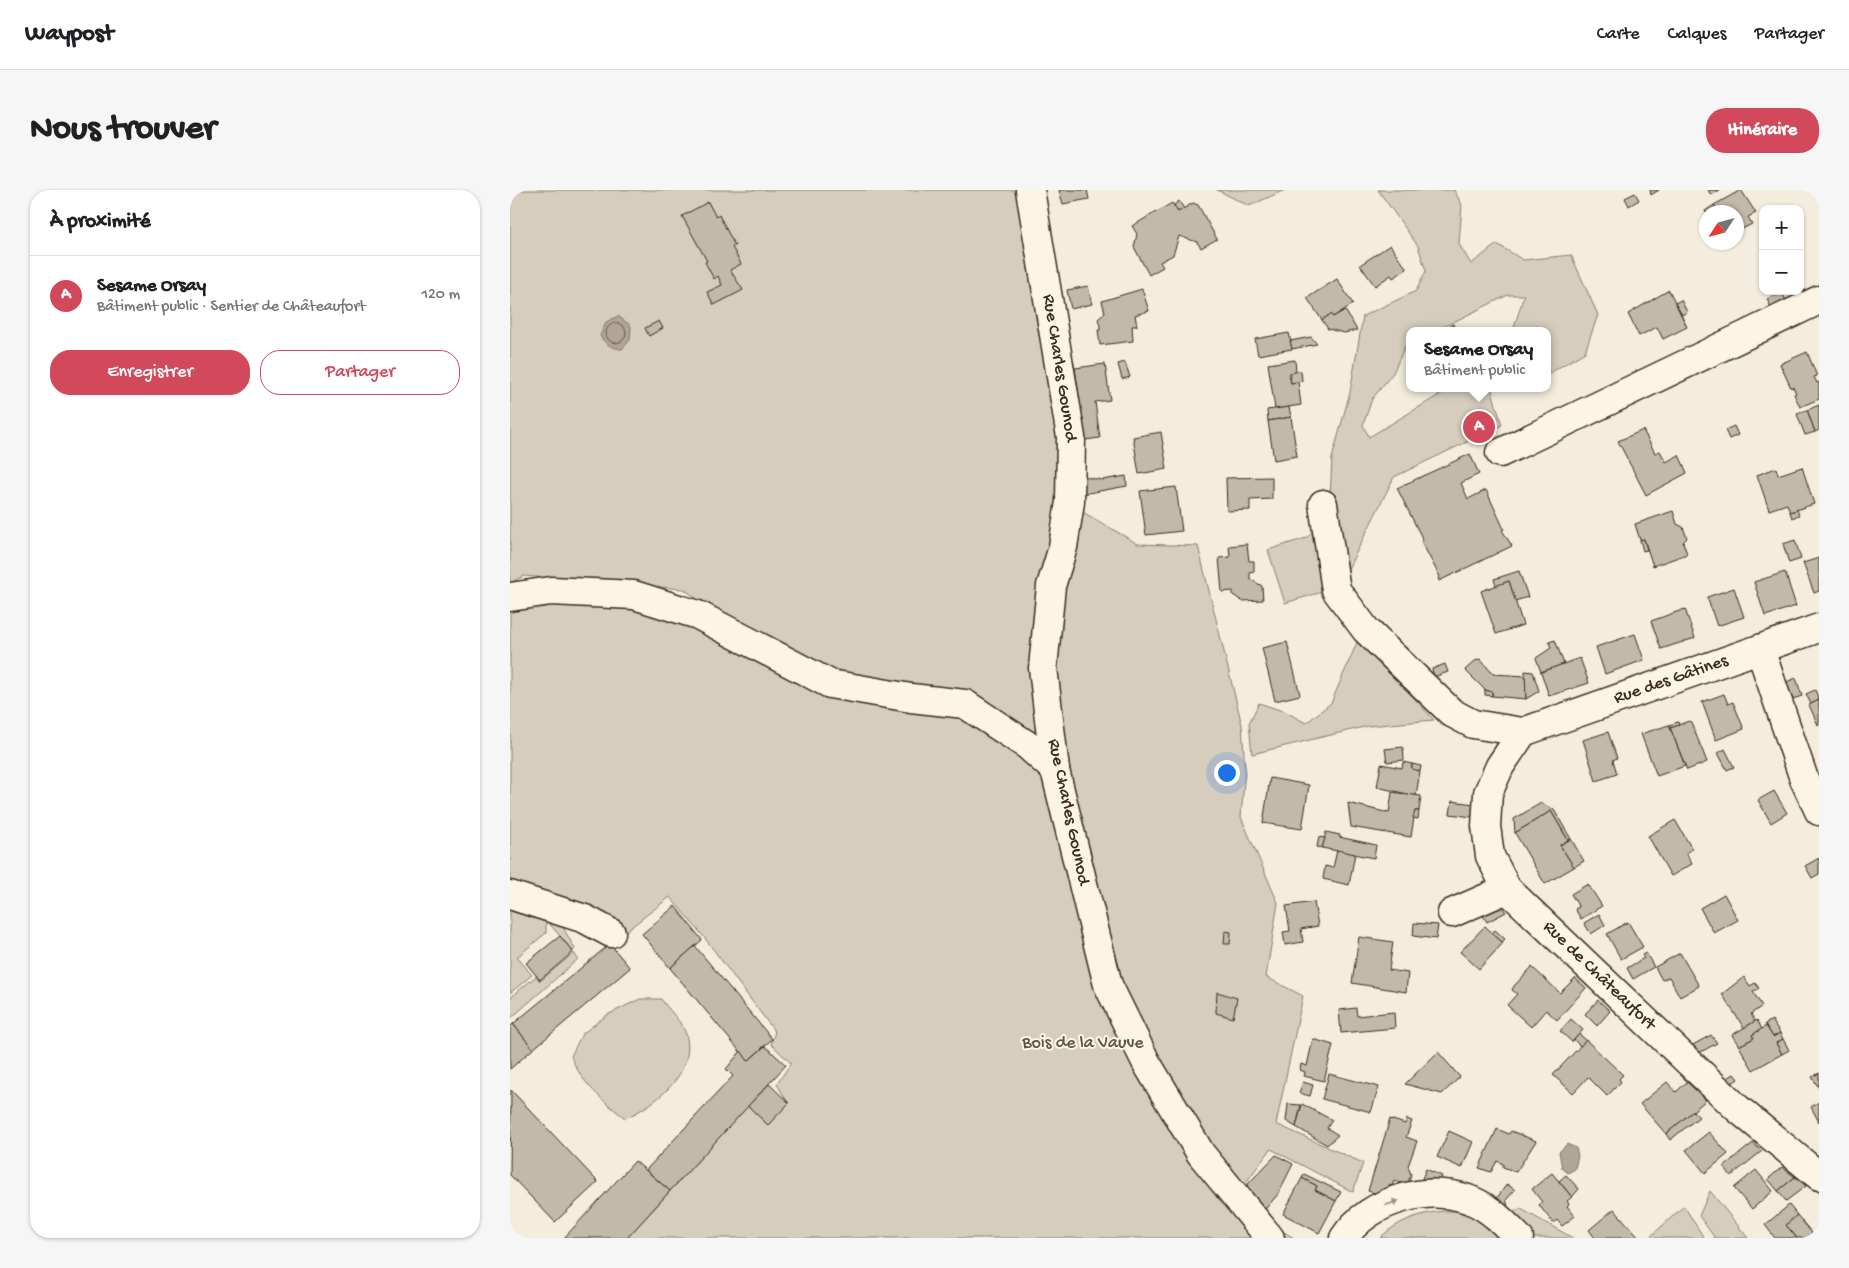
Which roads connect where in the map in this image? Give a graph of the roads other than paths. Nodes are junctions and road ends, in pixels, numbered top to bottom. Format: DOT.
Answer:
graph roads {
  1 [pos="1030,190"];
  2 [pos="1819,300"];
  3 [pos="1500,453"];
  4 [pos="1323,504"];
  5 [pos="510,597"];
  6 [pos="1819,628"];
  7 [pos="1760,649"];
  8 [pos="1524,732"];
  9 [pos="1055,770"];
  10 [pos="1819,811"];
  11 [pos="1507,889"];
  12 [pos="510,895"];
  13 [pos="1452,913"];
  14 [pos="611,933"];
  15 [pos="1819,1176"];
  16 [pos="1347,1233"];
  17 [pos="1270,1238"];
  18 [pos="1519,1238"];
  1 -- 9 [label="street, Rue Charles Gounod"];
  2 -- 3 [label="street"];
  4 -- 8 [label="street"];
  5 -- 9 [label="street"];
  6 -- 7 [label="street, Rue des Gâtines"];
  7 -- 8 [label="street, Rue des Gâtines"];
  7 -- 10 [label="street"];
  8 -- 11 [label="street, Rue de Châteaufort"];
  9 -- 17 [label="street, Rue Charles Gounod"];
  11 -- 13 [label="street"];
  11 -- 15 [label="street, Rue de Châteaufort"];
  12 -- 14 [label="street"];
  16 -- 18 [label="street, one-way"];
}
